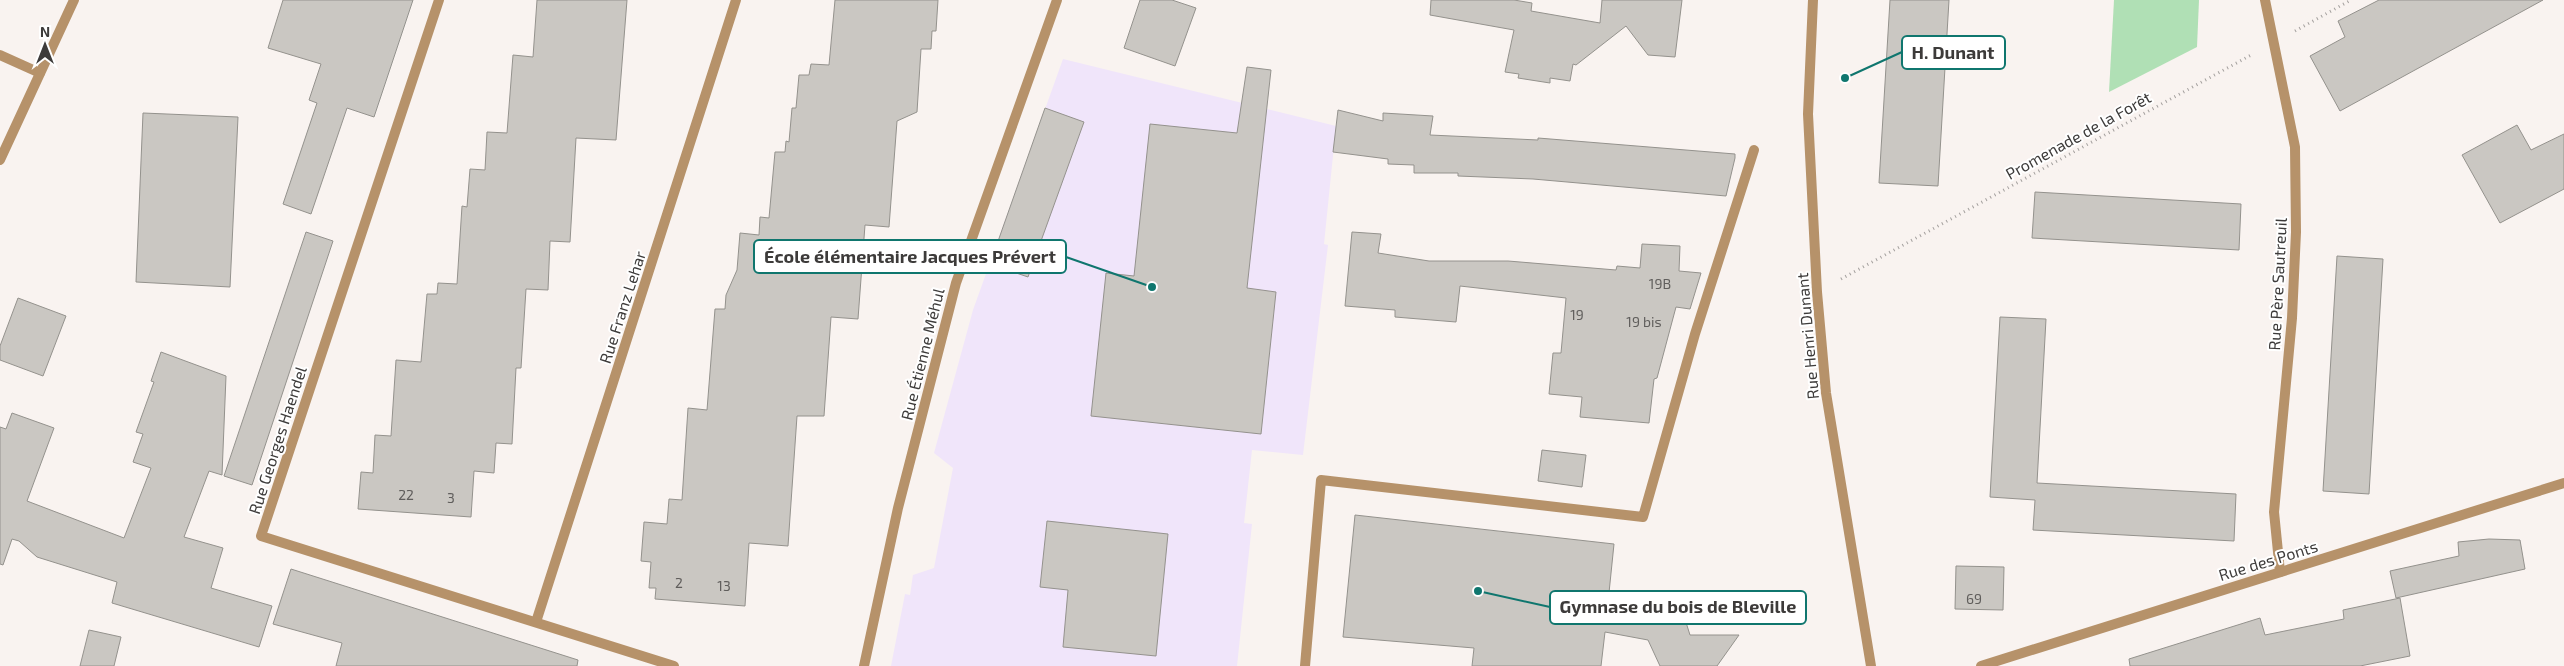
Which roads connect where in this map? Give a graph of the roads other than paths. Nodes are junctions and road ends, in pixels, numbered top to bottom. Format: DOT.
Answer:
graph roads {
  1 [pos="74,0"];
  2 [pos="439,0"];
  3 [pos="736,0"];
  4 [pos="1057,0"];
  5 [pos="1813,0"];
  6 [pos="2265,0"];
  7 [pos="0,55"];
  8 [pos="40,73"];
  9 [pos="1754,150"];
  10 [pos="0,160"];
  11 [pos="2564,483"];
  12 [pos="2280,572"];
  13 [pos="536,622"];
  14 [pos="674,666"];
  15 [pos="864,666"];
  16 [pos="1305,666"];
  17 [pos="1871,666"];
  18 [pos="1981,666"];
  1 -- 8 [label="street"];
  2 -- 13 [label="street, Rue Georges Haendel"];
  3 -- 13 [label="street, Rue Franz Lehar"];
  4 -- 15 [label="street, Rue Étienne Méhul"];
  5 -- 17 [label="street, Rue Henri Dunant"];
  6 -- 12 [label="street, Rue Père Sautreuil"];
  7 -- 8 [label="street"];
  8 -- 10 [label="street"];
  9 -- 16 [label="street"];
  11 -- 12 [label="street, Rue des Ponts"];
  12 -- 18 [label="street, Rue des Ponts"];
  13 -- 14 [label="street, Rue Georges Haendel"];
}
